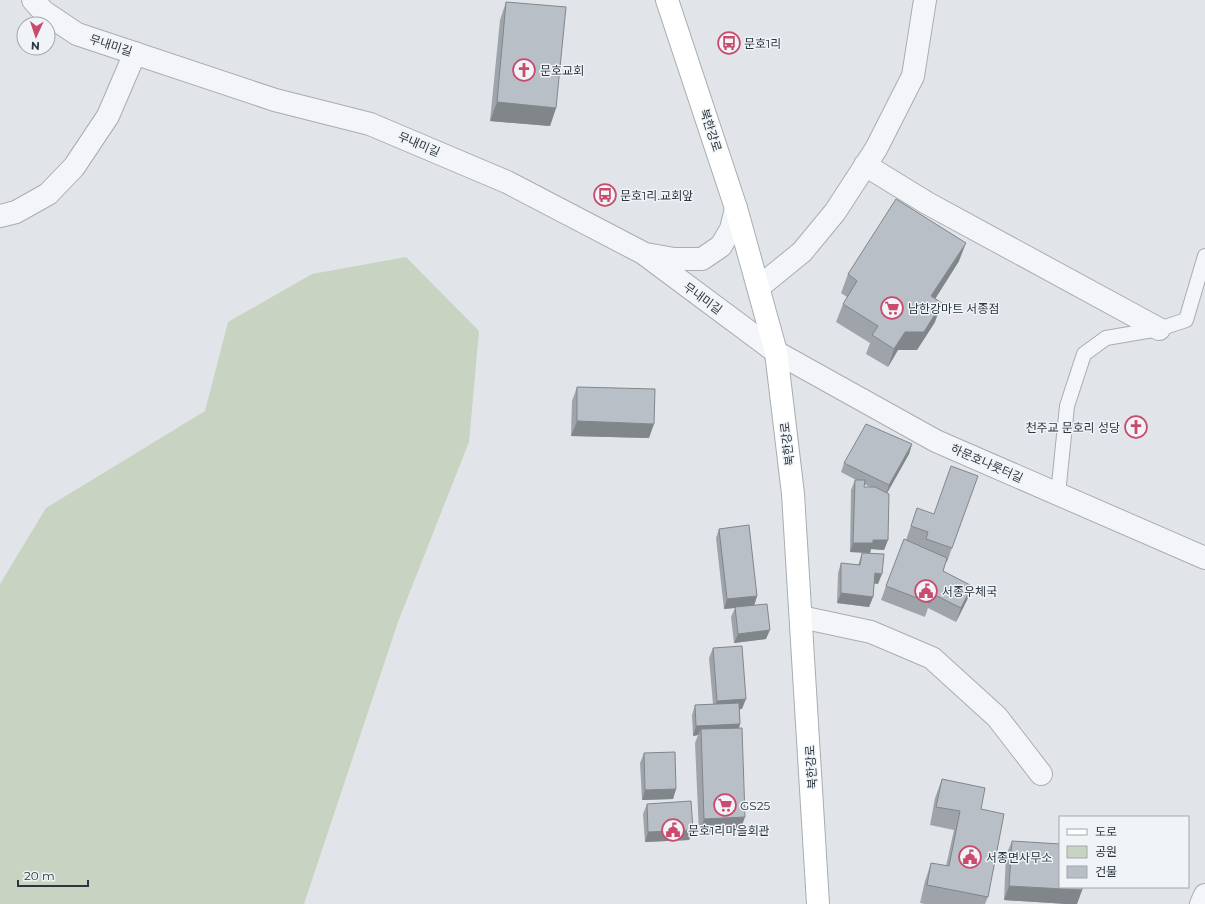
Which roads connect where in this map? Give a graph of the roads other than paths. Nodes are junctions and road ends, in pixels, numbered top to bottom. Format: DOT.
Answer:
graph roads {
  1 [pos="33,0"];
  2 [pos="667,0"];
  3 [pos="925,0"];
  4 [pos="135,53"];
  5 [pos="865,165"];
  6 [pos="736,208"];
  7 [pos="0,216"];
  8 [pos="643,253"];
  9 [pos="1205,256"];
  10 [pos="758,286"];
  11 [pos="1159,329"];
  12 [pos="776,352"];
  13 [pos="1058,494"];
  14 [pos="1205,558"];
  15 [pos="801,617"];
  16 [pos="1040,774"];
  17 [pos="1205,894"];
  18 [pos="818,904"];
  19 [pos="1201,904"];
  1 -- 4 [label="street, 무내미길"];
  2 -- 6 [label="main road, 북한강로"];
  3 -- 5 [label="street"];
  4 -- 7 [label="street"];
  4 -- 8 [label="street, 무내미길"];
  5 -- 10 [label="street"];
  5 -- 11 [label="street"];
  6 -- 8 [label="street"];
  6 -- 10 [label="main road, 북한강로"];
  8 -- 12 [label="street, 무내미길"];
  9 -- 11 [label="lane"];
  10 -- 12 [label="main road, 북한강로"];
  11 -- 13 [label="lane"];
  12 -- 13 [label="street, 하문호나룻터길"];
  12 -- 15 [label="main road, 북한강로"];
  13 -- 14 [label="street, 하문호나룻터길"];
  15 -- 16 [label="street"];
  15 -- 18 [label="main road, 북한강로"];
  17 -- 19 [label="street"];
}
